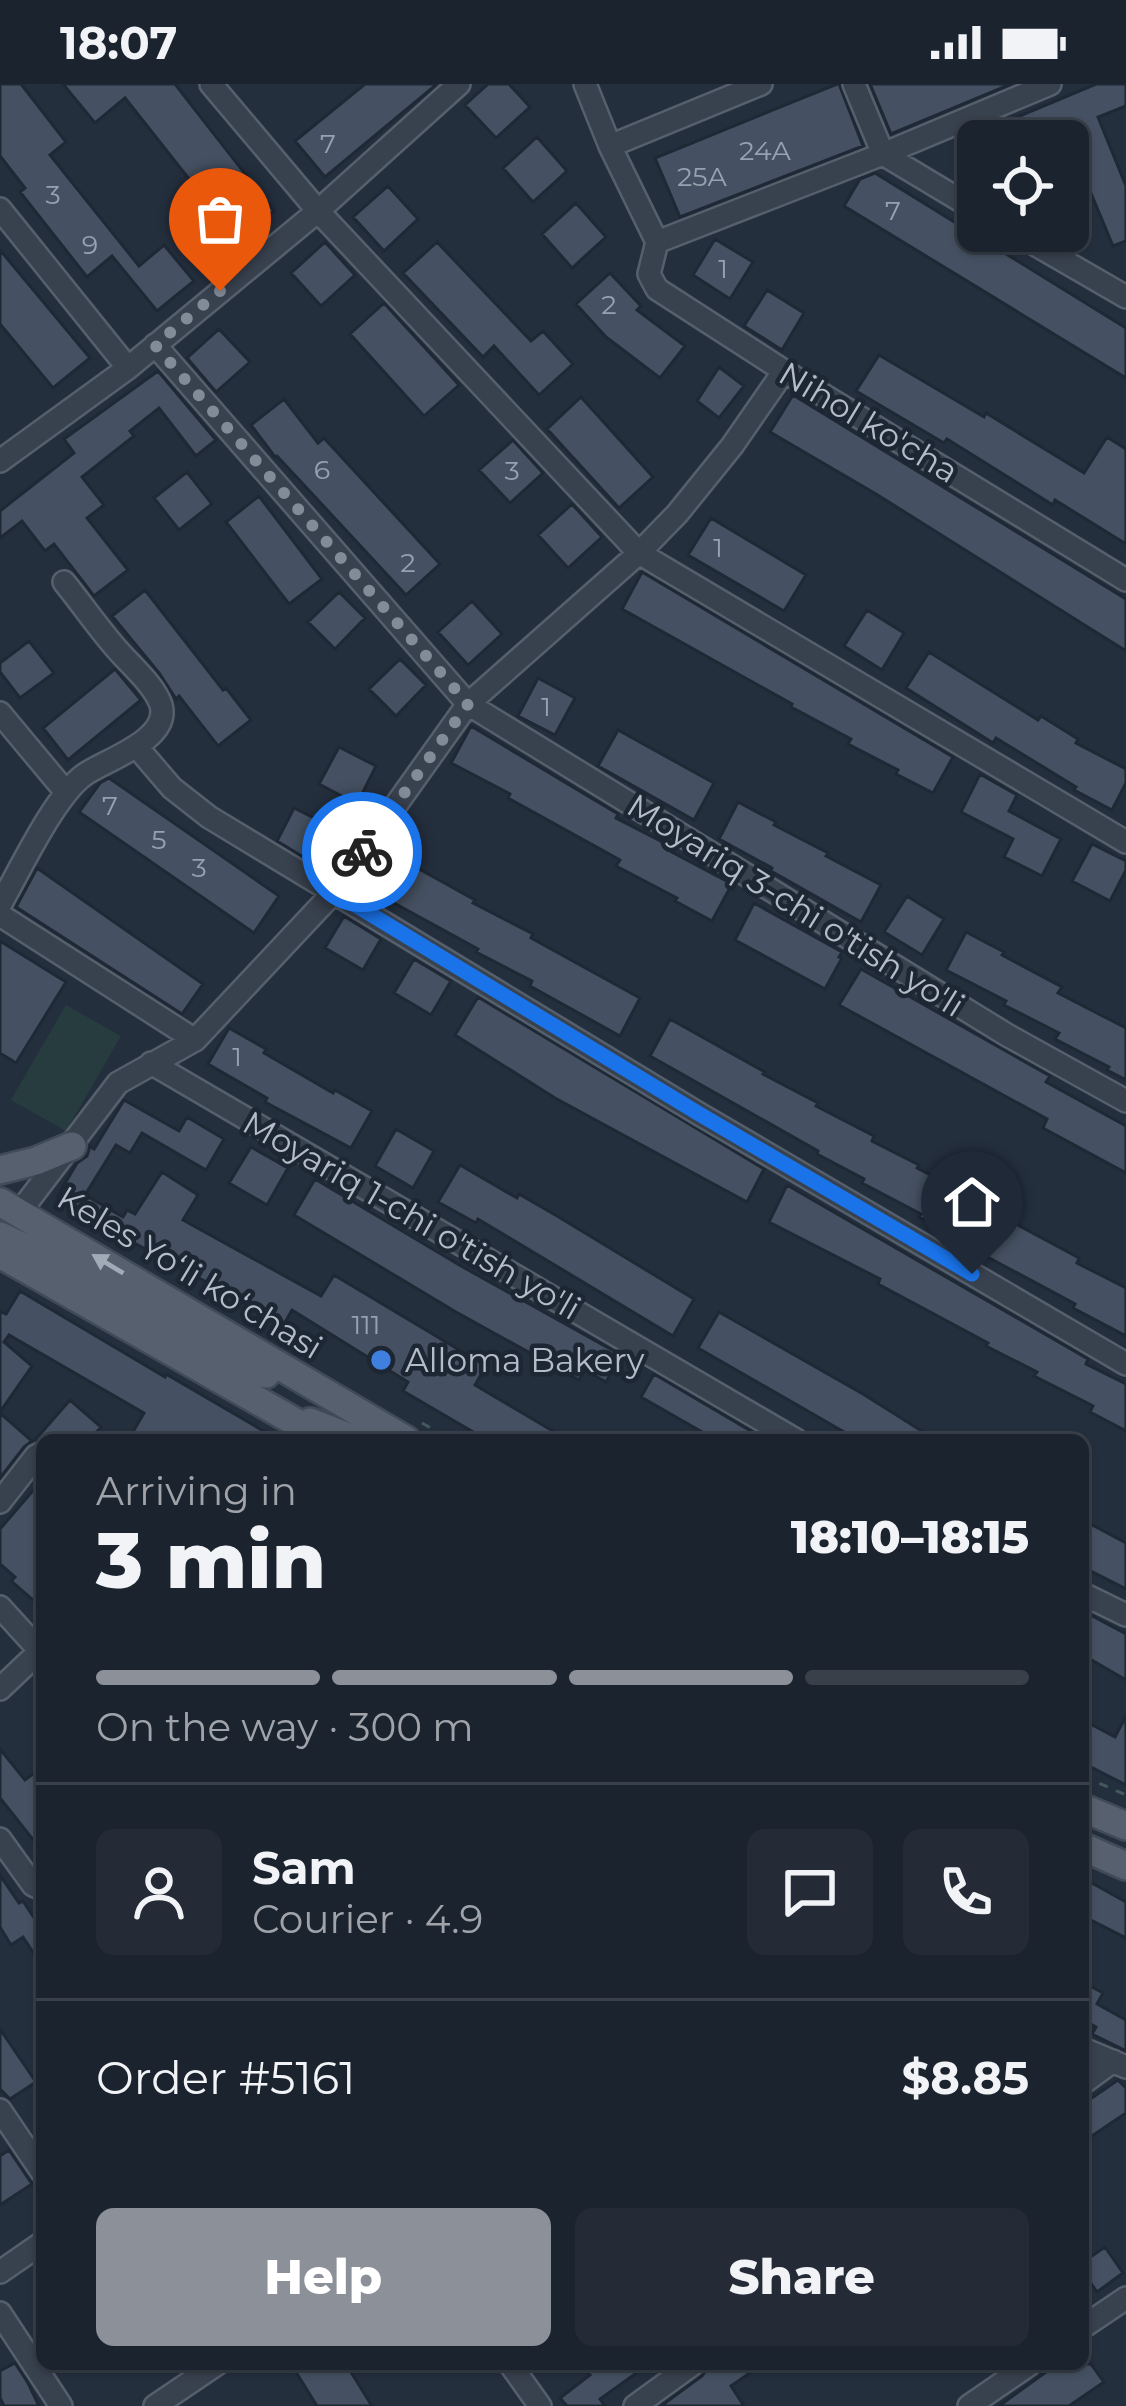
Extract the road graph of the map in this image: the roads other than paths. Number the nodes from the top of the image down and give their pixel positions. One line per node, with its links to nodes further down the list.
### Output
1 (211, 84): 11 (street)
2 (459, 84): 11 (street)
3 (585, 84): 7 (street)
4 (761, 84): 7 (street)
5 (854, 84): 8 (street)
6 (1050, 84): 8 (street)
7 (610, 146): 12 (street)
8 (884, 154): 9 (street); 12 (street)
9 (957, 199)
10 (0, 209): 17 (street)
11 (318, 211): 16 (street); 20 (street)
12 (657, 242): 18 (street, Nihol ko'cha)
13 (1057, 252): 14 (street)
14 (1116, 280): 15 (street)
15 (1126, 297)
16 (155, 345): 17 (street); 23 (street, Moyariq 3-chi o'tish yo'li)
17 (128, 368): 19 (street)
18 (784, 371): 20 (street); 21 (street, Nihol ko'cha)
19 (0, 461)
20 (639, 553): 23 (street); 27 (street)
21 (1126, 580)
22 (64, 581): 25 (street)
23 (468, 704): 28 (street); 33 (street, Moyariq 3-chi o'tish yo'li)
24 (0, 713): 26 (street)
25 (136, 746): 26 (street); 28 (street)
26 (65, 791): 29 (street)
27 (1126, 842)
28 (334, 892): 31 (street); 39 (street)
29 (0, 905)
30 (0, 915): 31 (street)
31 (195, 1040): 32 (street)
32 (151, 1063): 34 (street); 45 (street, Moyariq 1-chi o'tish yo'li)
33 (1126, 1101)
34 (72, 1146): 35 (main road); 36 (street)
35 (0, 1170)
36 (43, 1185): 37 (street); 38 (street)
37 (3, 1228): 38 (main road, Keles Yoʻli koʻchasi); 40 (main road); 41 (main road)
38 (70, 1242): 41 (main road, Keles Yoʻli koʻchasi, one-way to 38)
39 (1126, 1364)
40 (272, 1408): 42 (main road); 43 (main road)
41 (354, 1410): 44 (main road, Keles Yoʻli koʻchasi)
42 (317, 1434)
43 (340, 1434)
44 (396, 1434)
45 (786, 1434)
46 (36, 1456): 47 (street)
47 (0, 1502)
48 (1089, 1597): 50 (street)
49 (0, 1607): 51 (street)
50 (1126, 1615)
51 (36, 1648)
52 (36, 1656): 53 (street)
53 (0, 1689)
54 (1089, 1811): 55 (main road)
55 (1126, 1826)
56 (0, 1839): 59 (street)
57 (1089, 1850): 58 (main road)
58 (1126, 1866)
59 (36, 1884)
60 (1089, 2051): 61 (street)
61 (1120, 2064): 62 (street)
62 (1089, 2080)
63 (0, 2110): 64 (street)
64 (36, 2163)
65 (36, 2247): 66 (street)
66 (0, 2272)
67 (1126, 2298): 69 (street)
68 (0, 2313): 70 (street)
69 (1089, 2323)
70 (36, 2368)
71 (37, 2370): 76 (street)
72 (208, 2370): 77 (street)
73 (514, 2370): 78 (street)
74 (685, 2370): 79 (street)
75 (1021, 2370): 80 (street)
76 (61, 2406)
77 (155, 2406)
78 (540, 2406)
79 (635, 2406)
80 (968, 2406)

